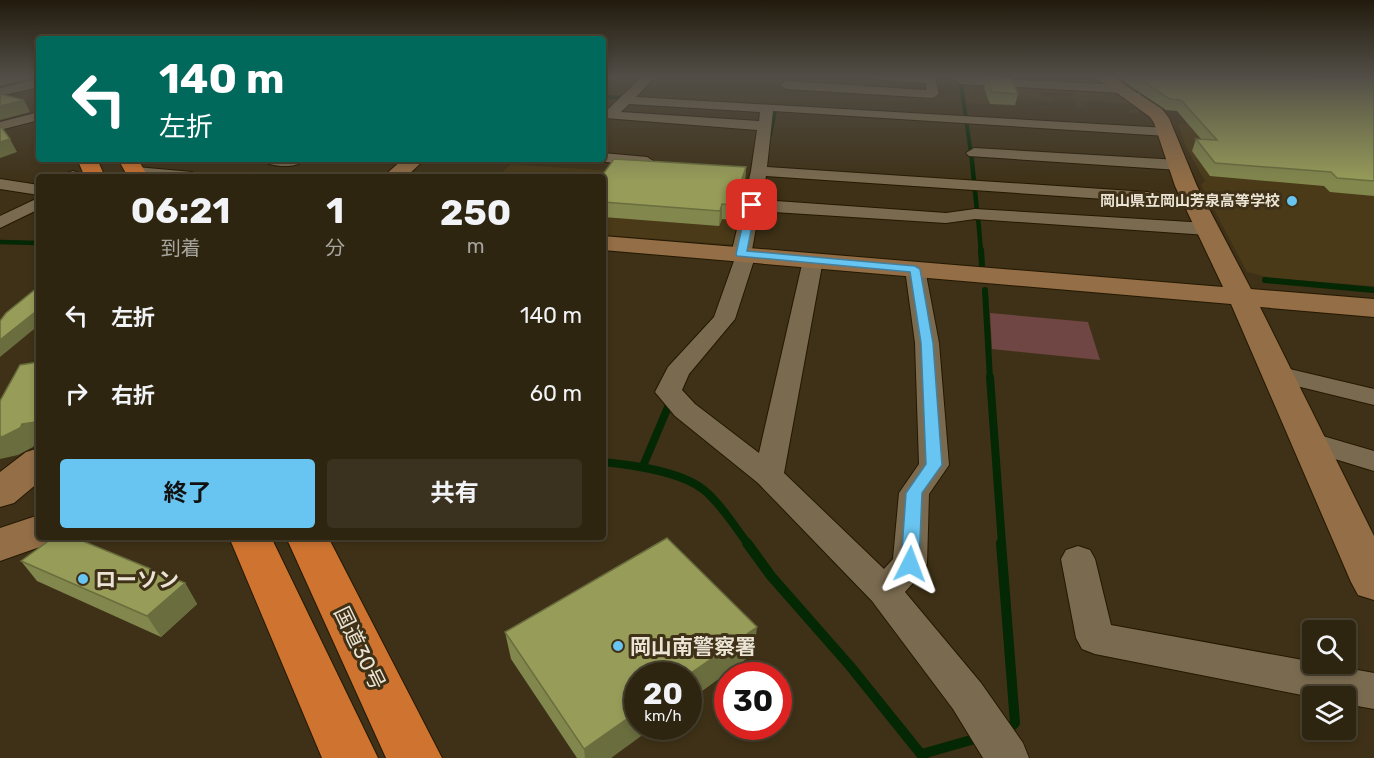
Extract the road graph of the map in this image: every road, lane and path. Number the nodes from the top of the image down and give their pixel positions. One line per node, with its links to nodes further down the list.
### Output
1 (693, 112): 5 (street)
2 (770, 112): 14 (street)
3 (885, 112): 9 (street)
4 (1156, 112): 9 (street)
5 (607, 115)
6 (36, 117): 7 (street)
7 (0, 126)
8 (974, 153): 9 (street)
9 (1175, 157): 14 (street); 25 (street)
10 (606, 158): 13 (street)
11 (115, 162): 15 (highway)
12 (411, 162): 17 (street)
13 (658, 163)
14 (764, 168): 23 (street)
15 (130, 171): 16 (street)
16 (161, 174)
17 (397, 174)
18 (3, 187): 19 (street)
19 (36, 195)
20 (36, 196): 22 (street)
21 (36, 197): 24 (street)
22 (0, 201)
23 (756, 205): 25 (street); 27 (street)
24 (0, 222)
25 (1207, 229): 30 (street)
26 (606, 243): 27 (street)
27 (743, 254): 28 (street); 37 (street)
28 (813, 260): 29 (street); 37 (street)
29 (915, 269): 30 (street); 45 (street)
30 (1242, 298): 31 (street); 32 (street)
31 (1374, 308)
32 (1277, 374): 33 (street); 34 (street)
33 (1374, 397)
34 (1309, 441): 35 (street); 44 (street)
35 (1374, 461)
36 (36, 463): 38 (street)
37 (769, 476): 45 (street)
38 (0, 493)
39 (36, 532): 42 (street)
40 (251, 540): 47 (highway)
41 (308, 540): 48 (highway, 国道30号)
42 (0, 545)
43 (1078, 559): 46 (street)
44 (1374, 582)
45 (884, 591): 49 (street)
46 (1374, 691)
47 (350, 758)
48 (414, 758)
49 (1008, 758)

